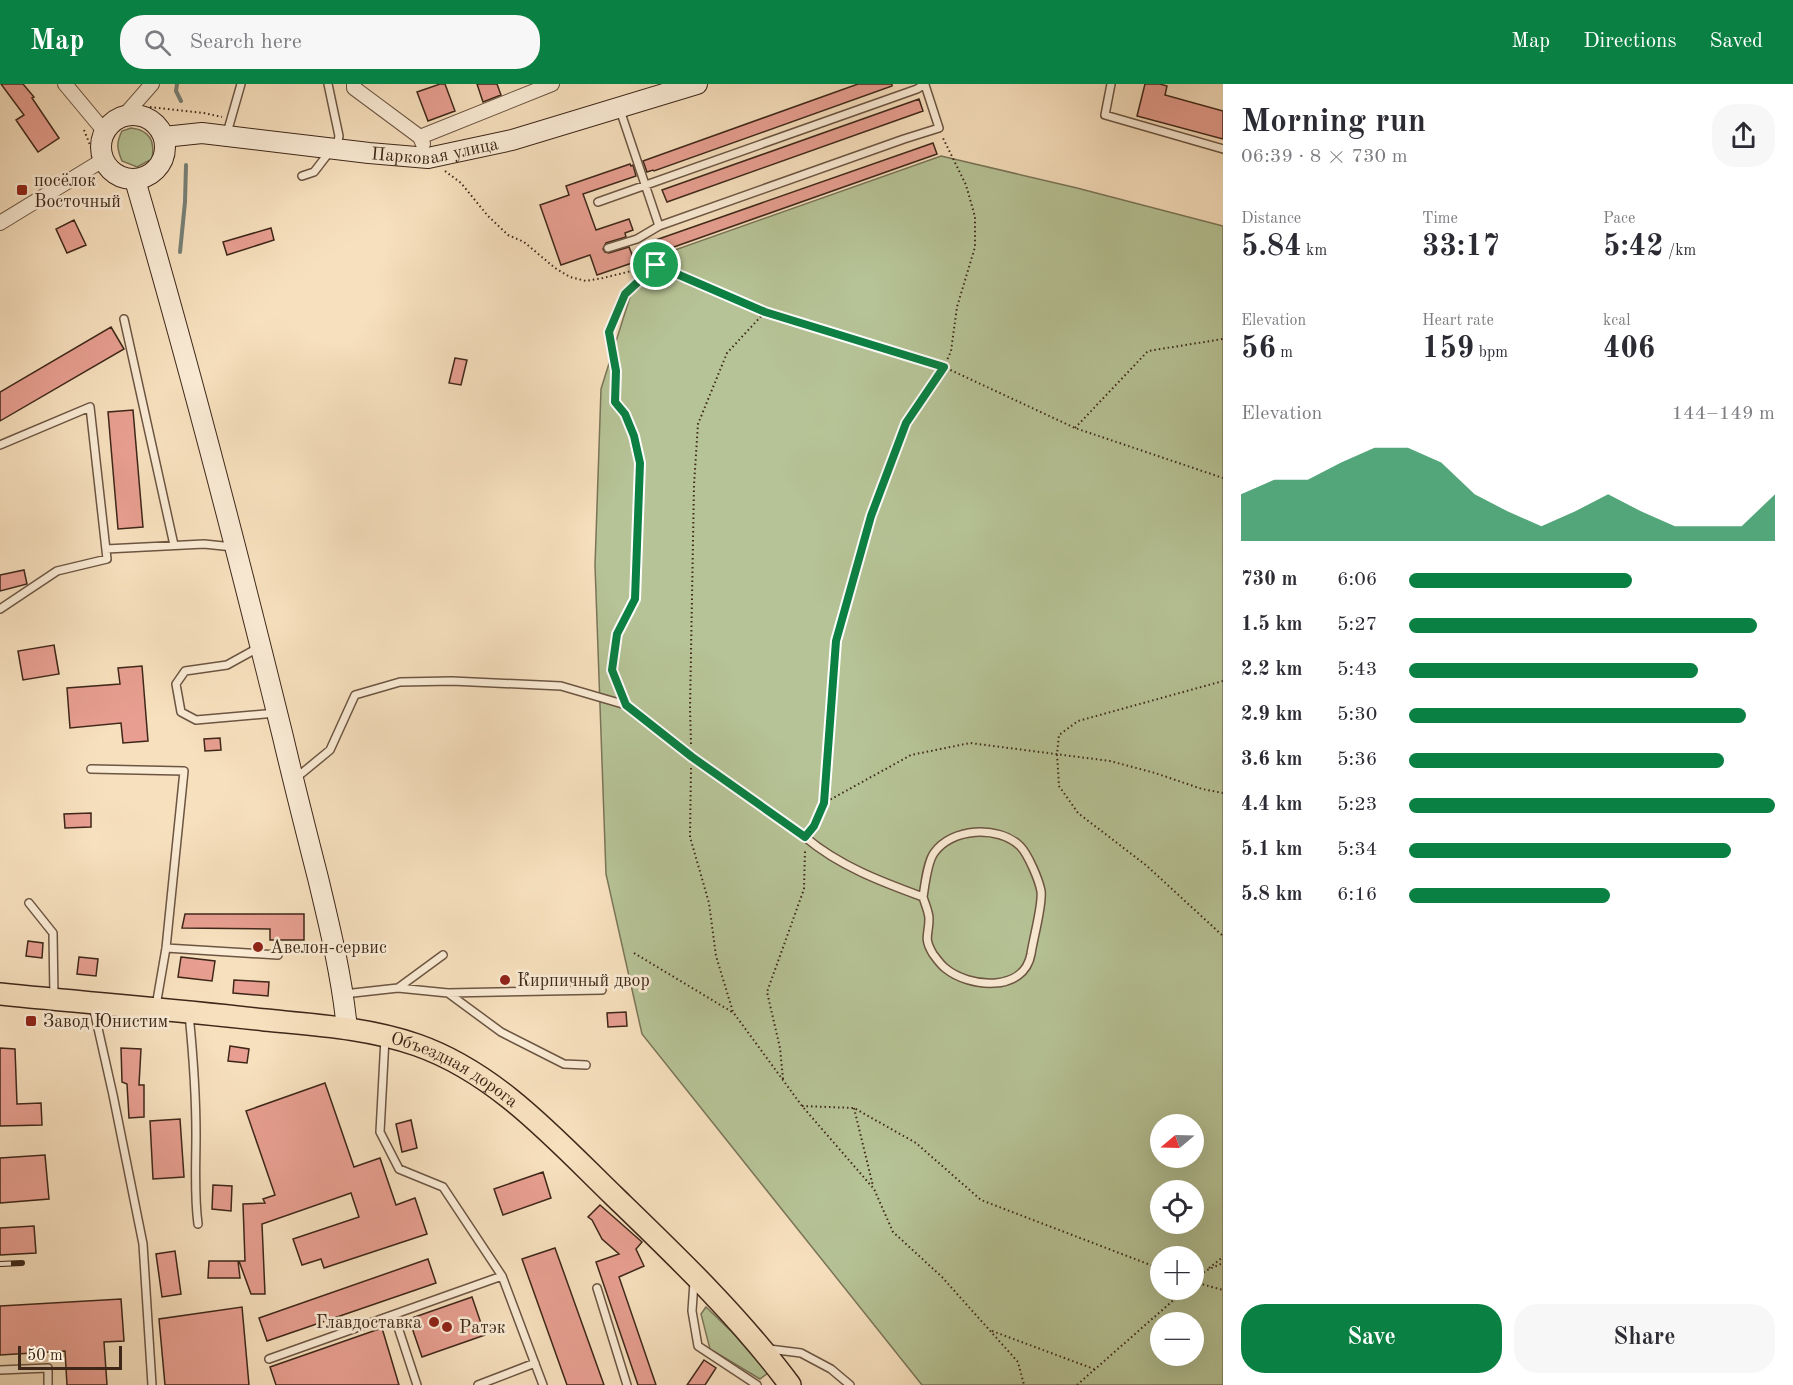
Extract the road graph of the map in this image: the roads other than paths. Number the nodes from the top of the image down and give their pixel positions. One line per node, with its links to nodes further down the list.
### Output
1 (65, 84): 12 (street)
2 (152, 84): 11 (street)
3 (242, 84): 13 (lane)
4 (328, 84): 16 (lane)
5 (354, 84): 15 (street)
6 (552, 84): 15 (street)
7 (697, 84): 10 (street, Парковая улица)
8 (925, 84): 21 (lane); 24 (lane)
9 (1112, 84): 17 (lane)
10 (619, 108): 15 (street, Парковая улица); 21 (lane)
11 (123, 117): 12 (street); 14 (street)
12 (105, 132): 18 (street)
13 (226, 136): 14 (street, Парковая улица); 16 (street, Парковая улица)
14 (164, 137): 20 (street)
15 (425, 148): 16 (street, Парковая улица)
16 (334, 149): 19 (lane)
17 (1223, 149)
18 (100, 162): 20 (street); 23 (street)
19 (302, 176)
20 (135, 180): 29 (street)
21 (645, 185): 22 (lane); 24 (lane)
22 (598, 202)
23 (0, 223)
24 (659, 226): 25 (lane)
25 (608, 248)
26 (124, 319): 28 (lane)
27 (0, 445): 30 (lane)
28 (174, 545): 29 (lane); 30 (lane)
29 (236, 548): 32 (street)
30 (106, 549): 31 (lane)
31 (0, 609)
32 (260, 647): 33 (street); 33 (lane)
33 (277, 713): 35 (street)
34 (91, 769): 38 (lane)
35 (294, 780): 36 (lane); 45 (street)
36 (923, 897): 36 (lane)
37 (29, 903): 46 (lane)
38 (166, 948): 39 (lane); 48 (lane)
39 (278, 955)
40 (443, 955): 41 (lane)
41 (398, 988): 43 (lane); 45 (lane)
42 (602, 990): 43 (lane)
43 (448, 993): 52 (lane)
44 (0, 994): 46 (main road, Объездная дорога)
45 (344, 994): 50 (street)
46 (55, 1000): 47 (main road, Объездная дорога)
47 (93, 1004): 48 (main road, Объездная дорога); 63 (lane)
48 (155, 1009): 49 (main road, Объездная дорога)
49 (188, 1011): 50 (main road, Объездная дорога); 53 (lane)
50 (347, 1029): 51 (main road, Объездная дорога)
51 (385, 1036): 54 (main road, Объездная дорога); 55 (lane)
52 (586, 1065)
53 (198, 1224)
54 (694, 1274): 58 (main road, Объездная дорога); 68 (lane)
55 (502, 1276): 57 (lane); 60 (lane)
56 (597, 1288): 67 (lane)
57 (394, 1315): 59 (lane); 64 (lane)
58 (763, 1349): 69 (main road, Объездная дорога); 70 (lane)
59 (269, 1359)
60 (535, 1363): 65 (lane); 66 (lane)
61 (0, 1370): 62 (lane)
62 (48, 1385)
63 (152, 1385)
64 (417, 1385)
65 (478, 1385)
66 (543, 1385)
67 (627, 1385)
68 (757, 1385)
69 (790, 1385)
70 (850, 1385)

